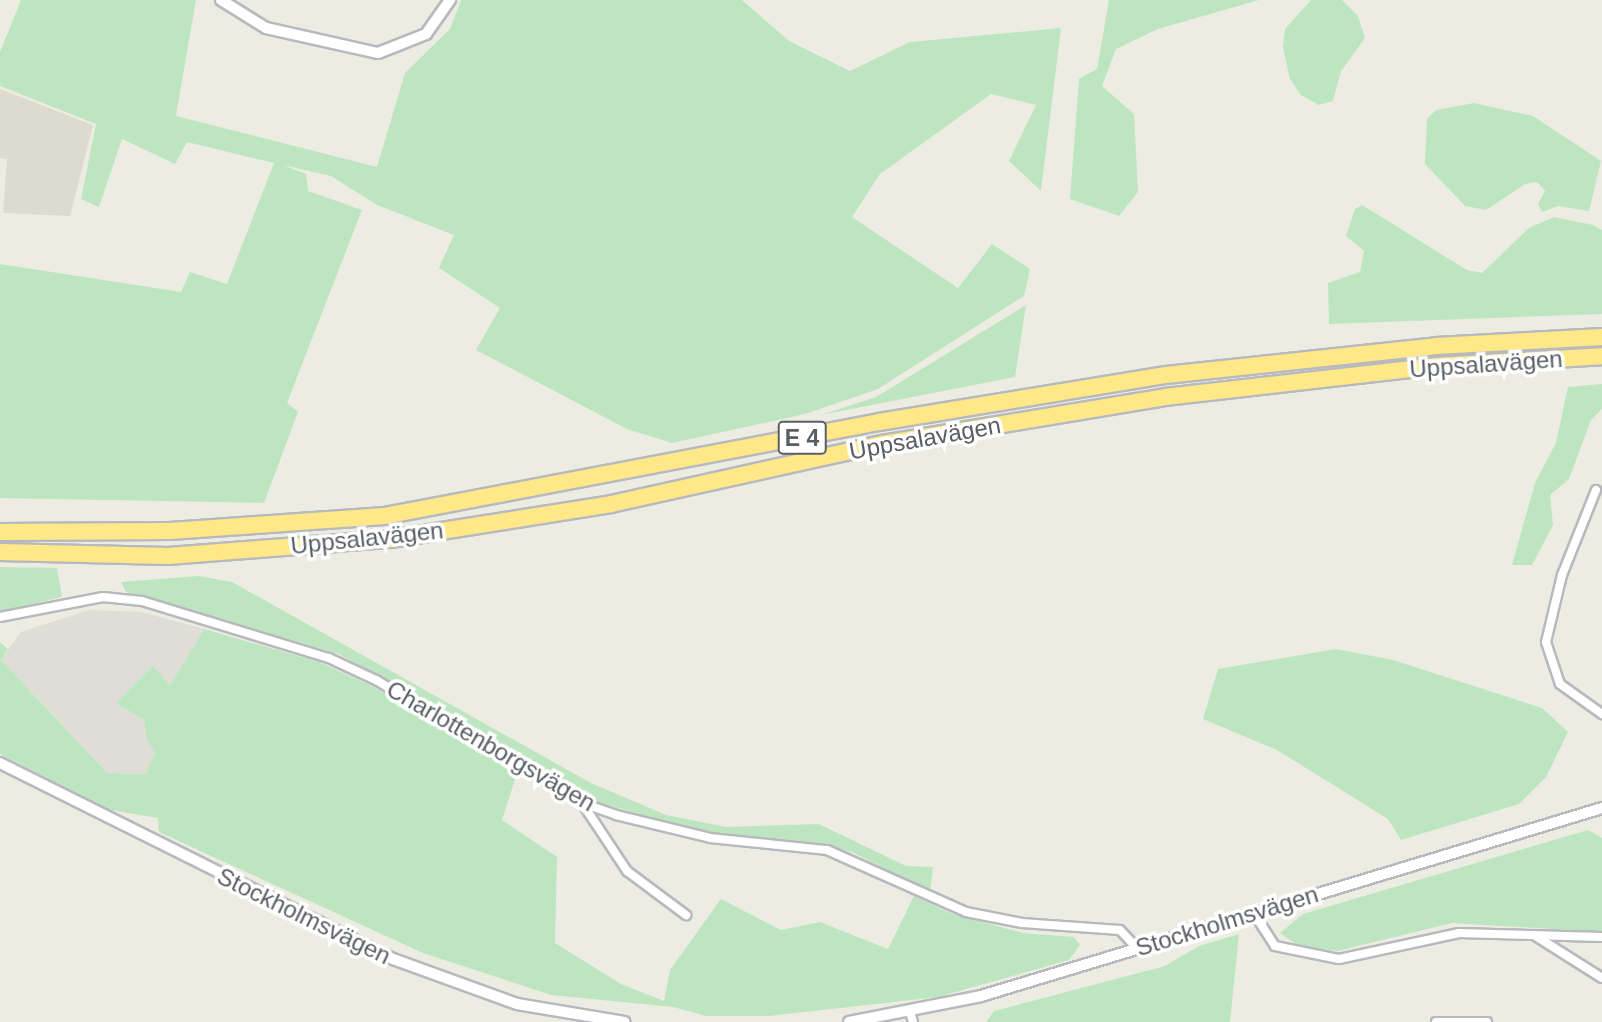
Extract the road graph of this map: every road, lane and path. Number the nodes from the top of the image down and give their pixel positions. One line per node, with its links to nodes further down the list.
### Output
1 (221, 0): 2 (street)
2 (450, 0)
3 (1602, 337): 6 (highway, Uppsalavägen / E 4)
4 (1602, 356): 7 (highway, Uppsalavägen / E 4)
5 (1596, 490): 9 (street)
6 (0, 532)
7 (0, 552)
8 (0, 617): 11 (street, Charlottenborgsvägen)
9 (1602, 714)
10 (0, 763): 20 (street, Stockholmsvägen)
11 (582, 803): 14 (street); 17 (street, Charlottenborgsvägen)
12 (1602, 808): 13 (street, Stockholmsvägen)
13 (1253, 912): 15 (street); 17 (street, Stockholmsvägen)
14 (686, 915)
15 (1531, 933): 16 (street); 18 (street)
16 (1602, 937)
17 (1137, 948): 19 (street, Stockholmsvägen)
18 (1602, 978)
19 (911, 1017): 21 (street, Stockholmsvägen)
20 (624, 1022)
21 (849, 1022)
22 (1436, 1022): 23 (street)
23 (1487, 1022)

